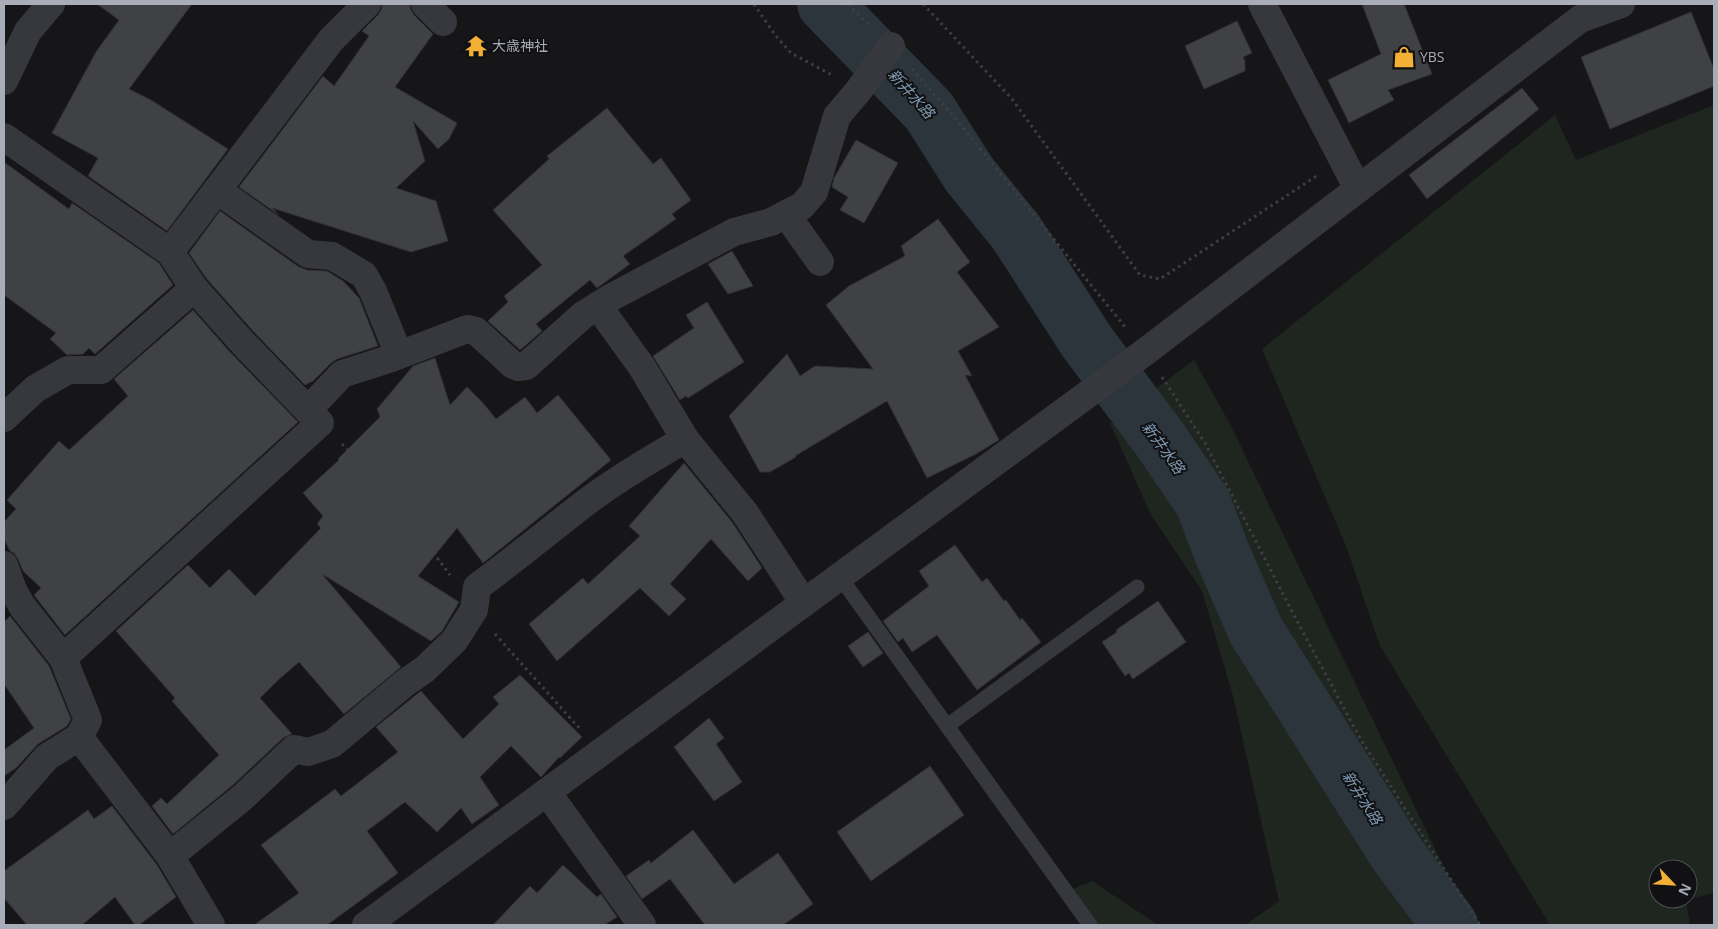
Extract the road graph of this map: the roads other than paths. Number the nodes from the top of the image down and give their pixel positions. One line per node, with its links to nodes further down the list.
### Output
1 (51, 4): 7 (street)
2 (367, 4): 10 (street)
3 (1262, 4): 9 (street)
4 (1621, 4): 5 (street)
5 (1577, 11): 9 (street)
6 (891, 46): 11 (street)
7 (4, 81)
8 (4, 137): 12 (street)
9 (1358, 189): 21 (street)
10 (217, 190): 12 (street); 16 (street)
11 (786, 214): 13 (street); 15 (street)
12 (170, 252): 14 (street)
13 (820, 262)
14 (194, 288): 17 (street); 18 (street)
15 (598, 306): 16 (street); 19 (street)
16 (399, 355): 17 (street)
17 (314, 417): 25 (street)
18 (4, 418)
19 (684, 439): 24 (street); 30 (street)
20 (4, 565): 23 (street)
21 (840, 577): 24 (street); 26 (lane)
22 (1137, 587): 26 (lane)
23 (8, 593): 25 (street)
24 (804, 603): 28 (street)
25 (63, 658): 27 (street)
26 (947, 726): 34 (lane)
27 (80, 737): 29 (street); 30 (street)
28 (547, 792): 32 (street); 33 (street)
29 (4, 806)
30 (170, 856): 31 (street)
31 (211, 925)
32 (366, 925)
33 (642, 925)
34 (1090, 925)

